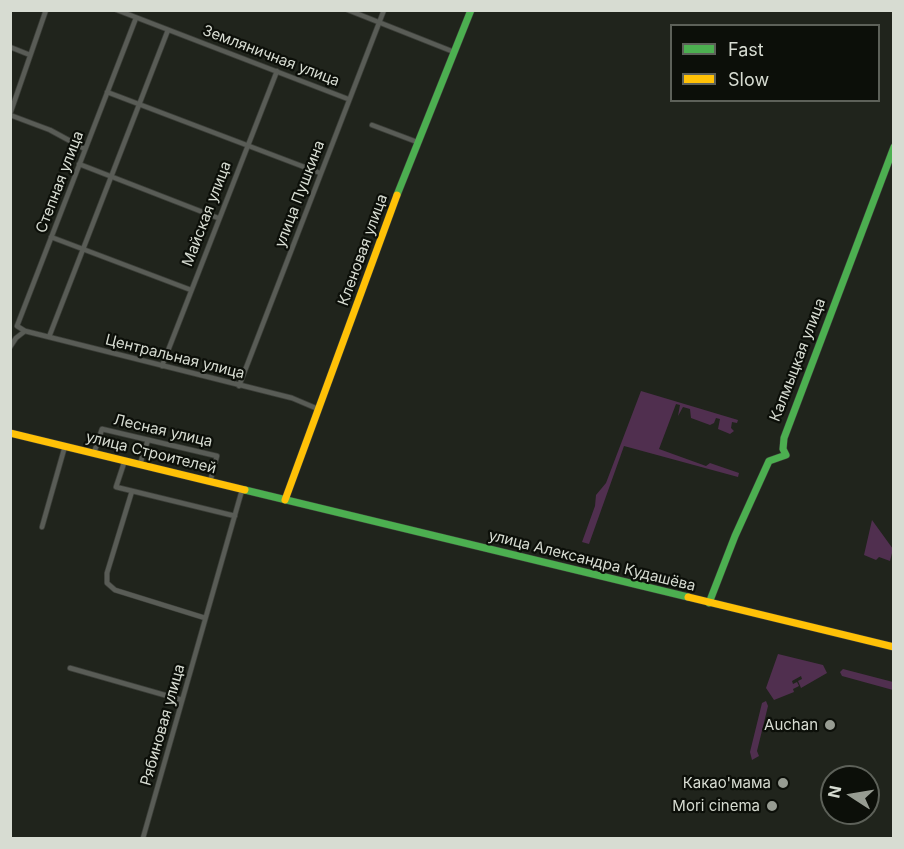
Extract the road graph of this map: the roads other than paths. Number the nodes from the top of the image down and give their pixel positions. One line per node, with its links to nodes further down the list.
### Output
1 (46, 10): 11 (street)
2 (117, 10): 6 (street, Земляничная улица)
3 (348, 10): 7 (street)
4 (384, 10): 7 (street, улица Пушкина)
5 (471, 10): 10 (street, Кленовая улица)
6 (136, 18): 8 (street, Земляничная улица); 13 (street, Степная улица)
7 (379, 22): 10 (street); 14 (street, улица Пушкина)
8 (168, 30): 12 (street, Земляничная улица); 15 (street)
9 (10, 47): 11 (street)
10 (454, 52): 18 (street, Кленовая улица)
11 (30, 55): 16 (street)
12 (277, 71): 14 (street, Земляничная улица); 19 (street, Майская улица)
13 (107, 92): 15 (street); 21 (street, Степная улица)
14 (348, 99): 23 (street, улица Пушкина)
15 (138, 105): 19 (street); 24 (street)
16 (10, 114): 21 (street)
17 (372, 125): 18 (street)
18 (417, 142): 36 (street, Кленовая улица)
19 (246, 144): 23 (street); 25 (street, Майская улица)
20 (894, 147): 49 (street, Калмыцкая улица)
21 (85, 149): 22 (street, Степная улица)
22 (79, 164): 24 (street); 26 (street, Степная улица)
23 (320, 173): 35 (street, улица Пушкина)
24 (112, 178): 25 (street); 27 (street)
25 (218, 218): 28 (street, Майская улица)
26 (51, 237): 27 (street); 30 (street, Степная улица)
27 (84, 249): 28 (street); 32 (street)
28 (191, 290): 34 (street, Майская улица)
29 (10, 326): 30 (street)
30 (17, 326): 31 (street)
31 (25, 331): 32 (street, Центральная улица); 33 (street)
32 (50, 337): 34 (street, Центральная улица)
33 (10, 346)
34 (162, 366): 35 (street, Центральная улица)
35 (239, 386): 36 (street, Центральная улица)
36 (318, 409): 46 (street, Кленовая улица)
37 (10, 433): 39 (street, улица Строителей)
38 (148, 440): 40 (street, Лесная улица); 42 (street); 43 (street, Лесная улица)
39 (65, 446): 40 (street, улица Строителей); 48 (street)
40 (94, 453): 41 (street, улица Строителей)
41 (125, 460): 42 (street, улица Строителей); 45 (street)
42 (140, 464): 43 (street, улица Строителей)
43 (210, 482): 44 (street, улица Строителей)
44 (242, 490): 46 (street, улица Строителей); 47 (street, Рябиновая улица)
45 (132, 491): 47 (street); 50 (street)
46 (285, 500): 49 (street, улица Александра Кудашёва)
47 (235, 516): 50 (street, Рябиновая улица)
48 (42, 527)
49 (710, 603): 51 (street, улица Александра Кудашёва)
50 (205, 618): 53 (street, Рябиновая улица)
51 (894, 647)
52 (70, 668): 53 (street)
53 (182, 700): 54 (street, Рябиновая улица)
54 (143, 838)

